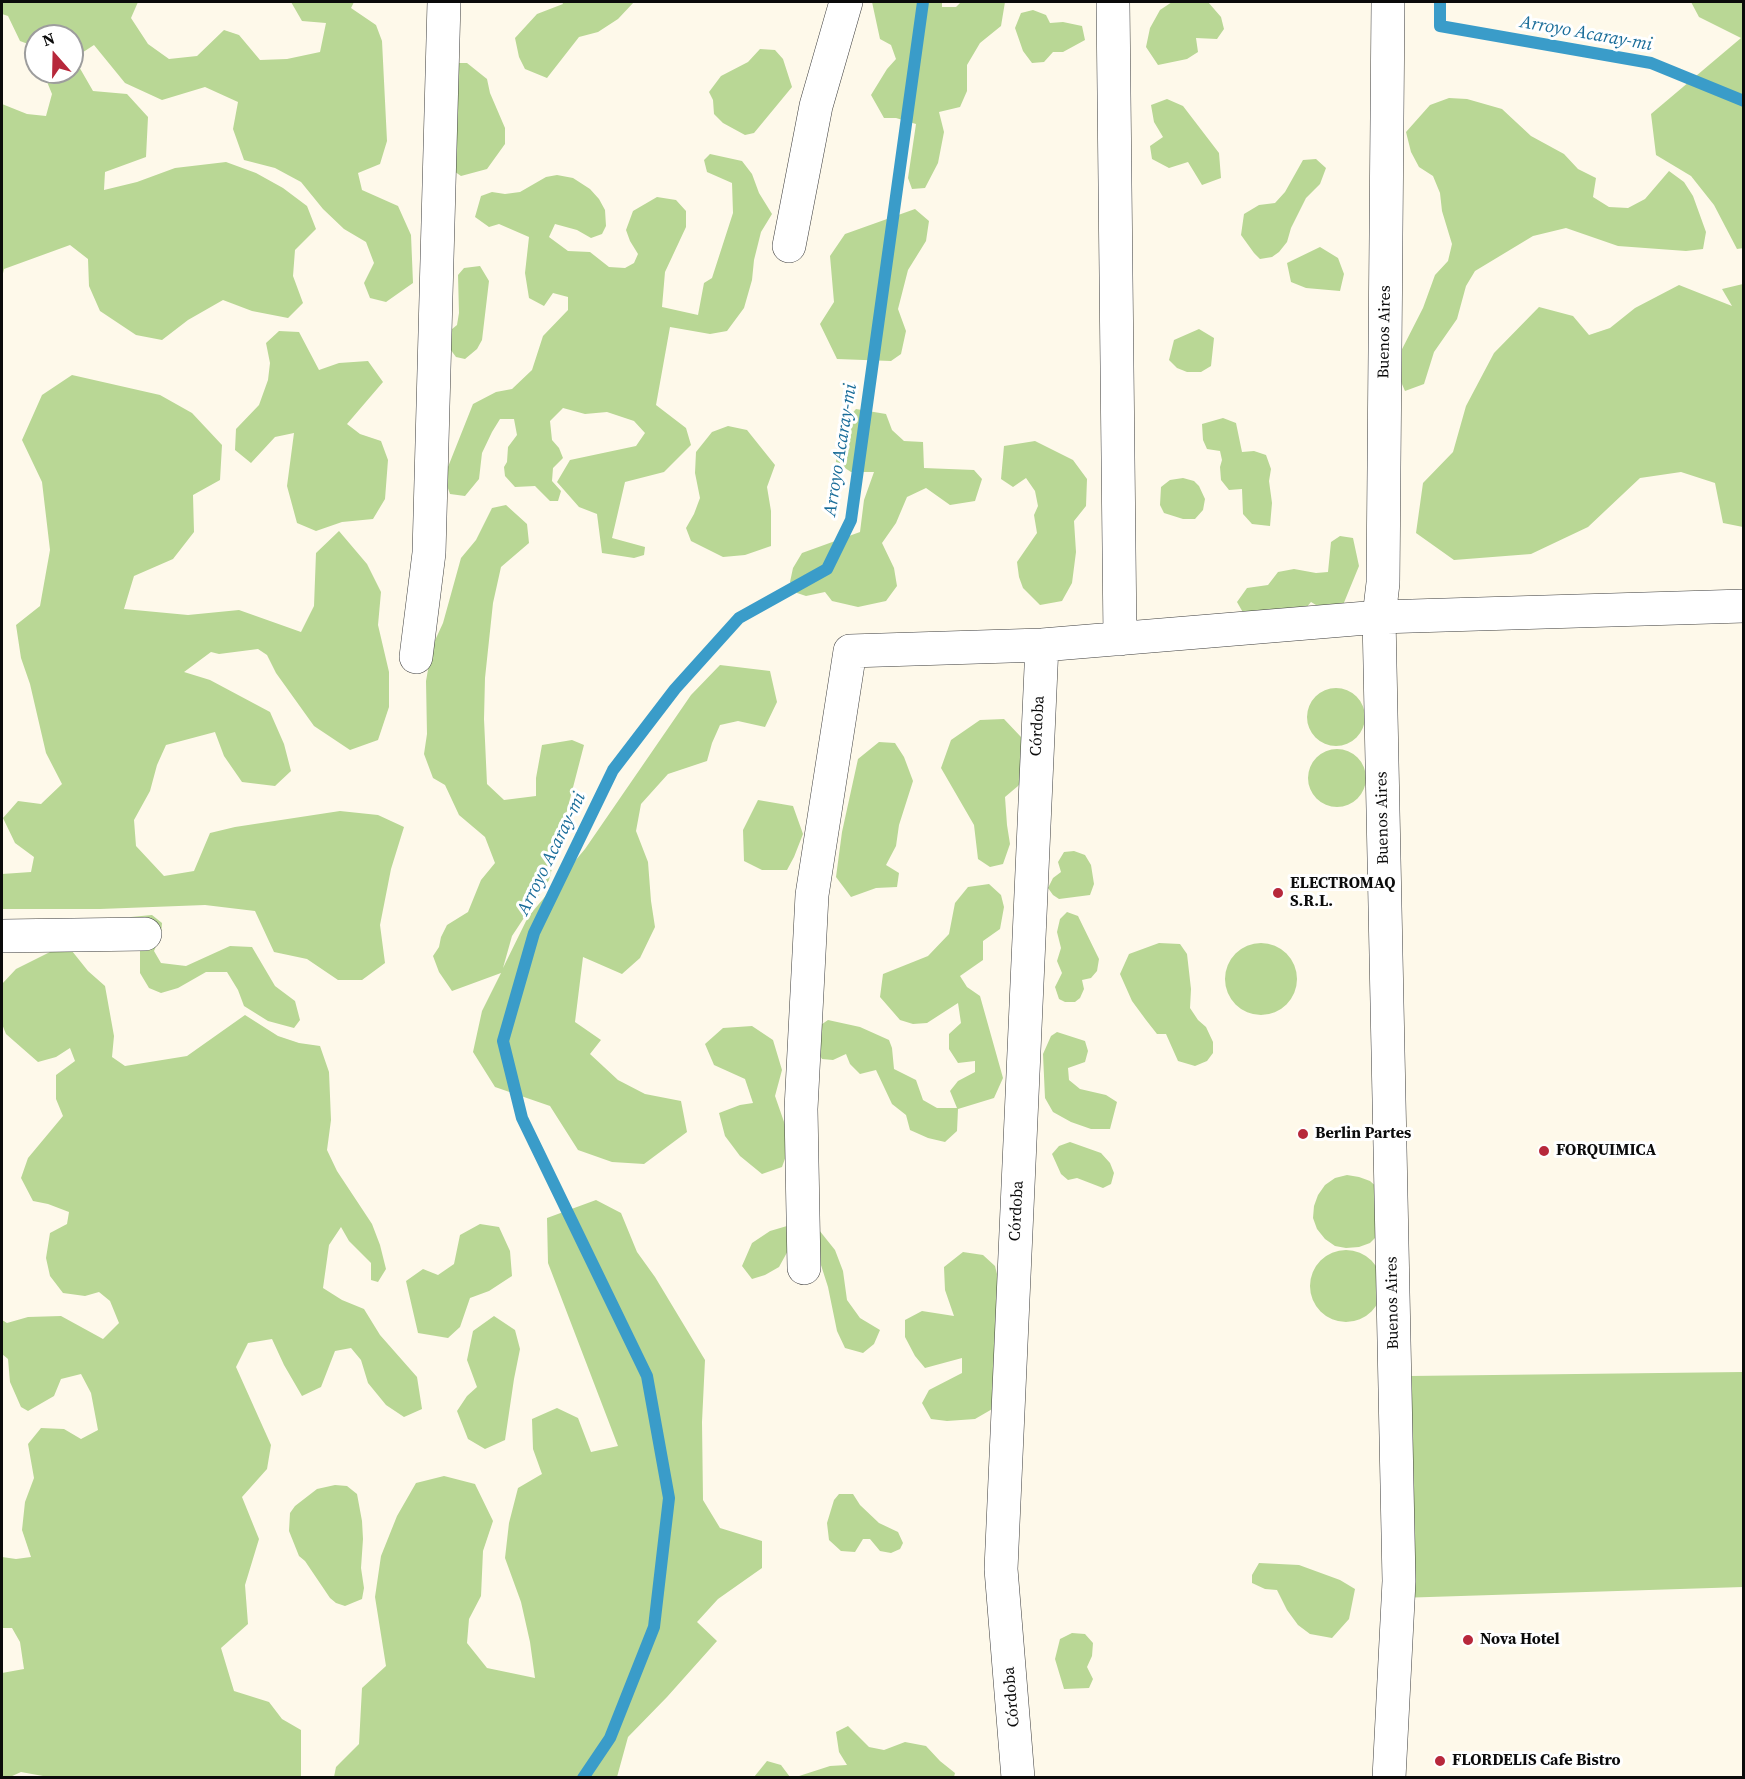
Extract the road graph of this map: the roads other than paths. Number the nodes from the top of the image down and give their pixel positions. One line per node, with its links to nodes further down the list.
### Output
1 (444, 2): 10 (street)
2 (846, 2): 5 (street)
3 (1113, 2): 8 (street)
4 (1388, 2): 7 (street, Buenos Aires)
5 (789, 246)
6 (1743, 606): 7 (street)
7 (1379, 617): 8 (street); 15 (street, Buenos Aires)
8 (1120, 639): 9 (street)
9 (1042, 645): 13 (street); 14 (street, Córdoba)
10 (416, 657)
11 (145, 934): 12 (street)
12 (2, 936)
13 (804, 1268)
14 (1018, 1778)
15 (1389, 1778)

